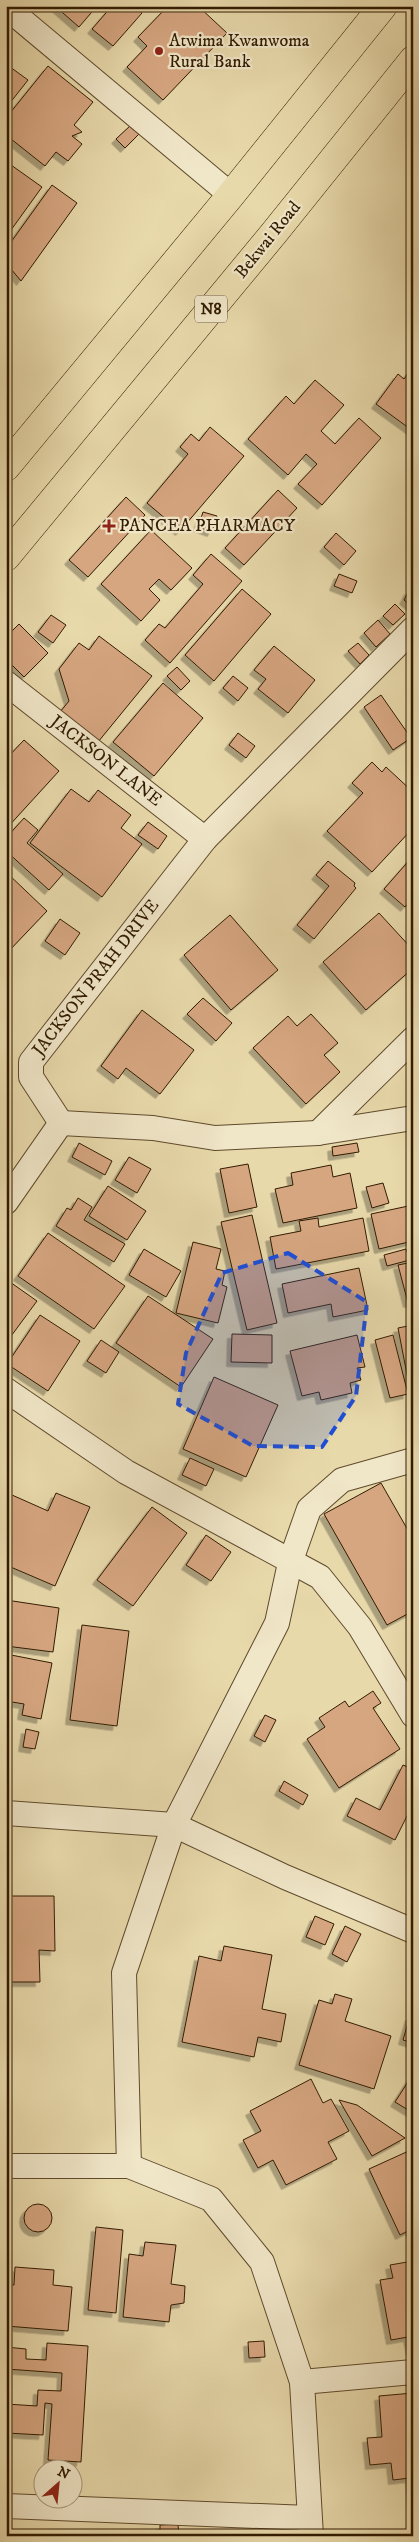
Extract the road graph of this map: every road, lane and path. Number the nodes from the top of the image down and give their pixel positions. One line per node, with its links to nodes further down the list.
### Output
1 (383, 6): 4 (highway)
2 (6, 7): 4 (street)
3 (413, 60): 6 (highway, Bekwai Road / N8)
4 (232, 195): 5 (highway)
5 (6, 467)
6 (6, 557)
7 (413, 629): 9 (street, JACKSON PRAH DRIVE)
8 (6, 683): 9 (street, JACKSON LANE)
9 (205, 839): 12 (street, JACKSON PRAH DRIVE)
10 (413, 1039): 13 (street)
11 (413, 1118): 13 (street)
12 (61, 1123): 13 (street); 14 (street)
13 (318, 1133)
14 (6, 1202)
15 (6, 1390): 17 (street)
16 (413, 1460): 17 (street)
17 (290, 1563): 18 (street); 20 (street)
18 (413, 1716)
19 (6, 1814): 20 (street)
20 (174, 1825): 21 (street); 23 (street)
21 (413, 1931)
22 (6, 2166): 23 (street)
23 (129, 2166): 25 (street)
24 (413, 2372): 25 (street)
25 (302, 2382): 27 (street)
26 (6, 2506): 27 (street)
27 (310, 2527)

